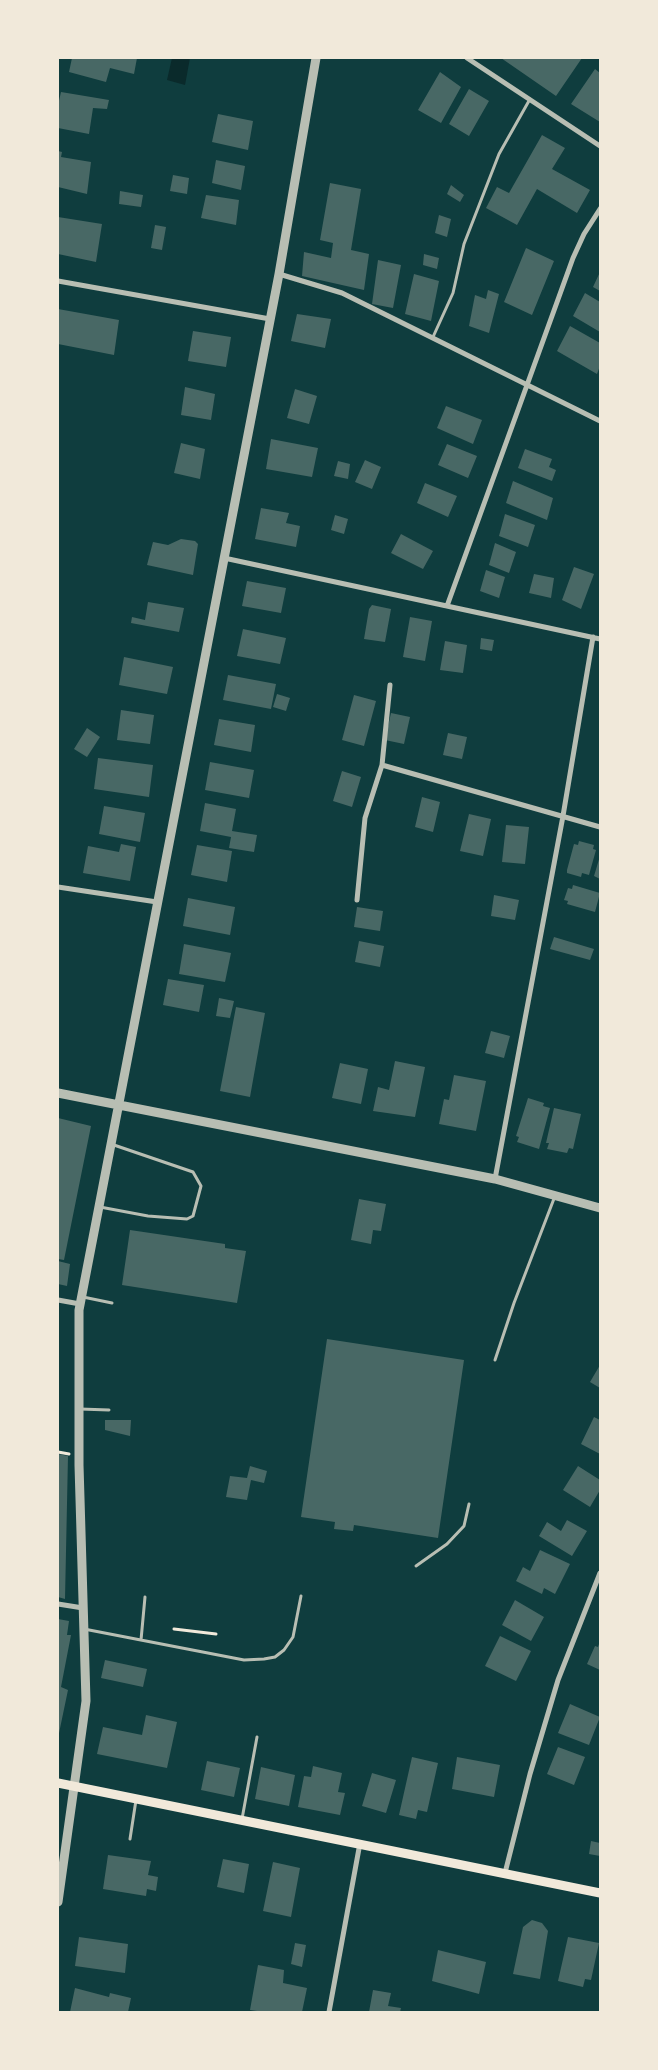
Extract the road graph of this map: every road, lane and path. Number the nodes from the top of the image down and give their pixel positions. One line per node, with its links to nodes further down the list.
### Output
1 (316, 58): 6 (street)
2 (467, 58): 3 (street)
3 (530, 99): 4 (street); 9 (lane)
4 (600, 146)
5 (600, 209): 10 (street)
6 (279, 274): 8 (street); 9 (street)
7 (58, 281): 8 (street)
8 (270, 319): 12 (street)
9 (433, 337): 10 (street)
10 (528, 384): 11 (street); 13 (street)
11 (600, 421)
12 (224, 558): 13 (street); 22 (street)
13 (447, 606): 14 (street)
14 (593, 637): 15 (street); 18 (street)
15 (600, 639)
16 (390, 685): 17 (street)
17 (382, 765): 18 (street); 21 (street)
18 (563, 816): 19 (street); 26 (street)
19 (600, 827)
20 (58, 887): 22 (street)
21 (357, 900)
22 (157, 902): 24 (street)
23 (58, 1093): 24 (street)
24 (118, 1105): 25 (street); 26 (street)
25 (111, 1144): 28 (street); 28 (lane)
26 (495, 1179): 27 (street)
27 (555, 1195): 29 (street); 33 (lane)
28 (99, 1206): 31 (street)
29 (600, 1208)
30 (58, 1300): 31 (street)
31 (81, 1301): 32 (lane); 34 (street)
32 (112, 1303)
33 (495, 1360)
34 (79, 1409): 35 (lane); 44 (street)
35 (110, 1410)
36 (58, 1452): 37 (path)
37 (70, 1454)
38 (469, 1504): 39 (lane)
39 (416, 1566)
40 (600, 1574): 56 (street)
41 (301, 1596): 48 (lane)
42 (145, 1597): 48 (lane)
43 (58, 1604): 44 (street)
44 (83, 1608): 45 (street)
45 (84, 1629): 48 (lane); 51 (street)
46 (174, 1629): 47 (path)
47 (216, 1634)
48 (141, 1640)
49 (257, 1737): 53 (lane)
50 (58, 1783): 51 (main road)
51 (74, 1786): 52 (main road); 58 (street)
52 (136, 1799): 53 (main road); 54 (lane)
53 (242, 1820): 55 (main road)
54 (130, 1839)
55 (360, 1843): 56 (main road); 59 (street)
56 (505, 1873): 57 (main road)
57 (600, 1893)
58 (58, 1902)
59 (329, 2012)

